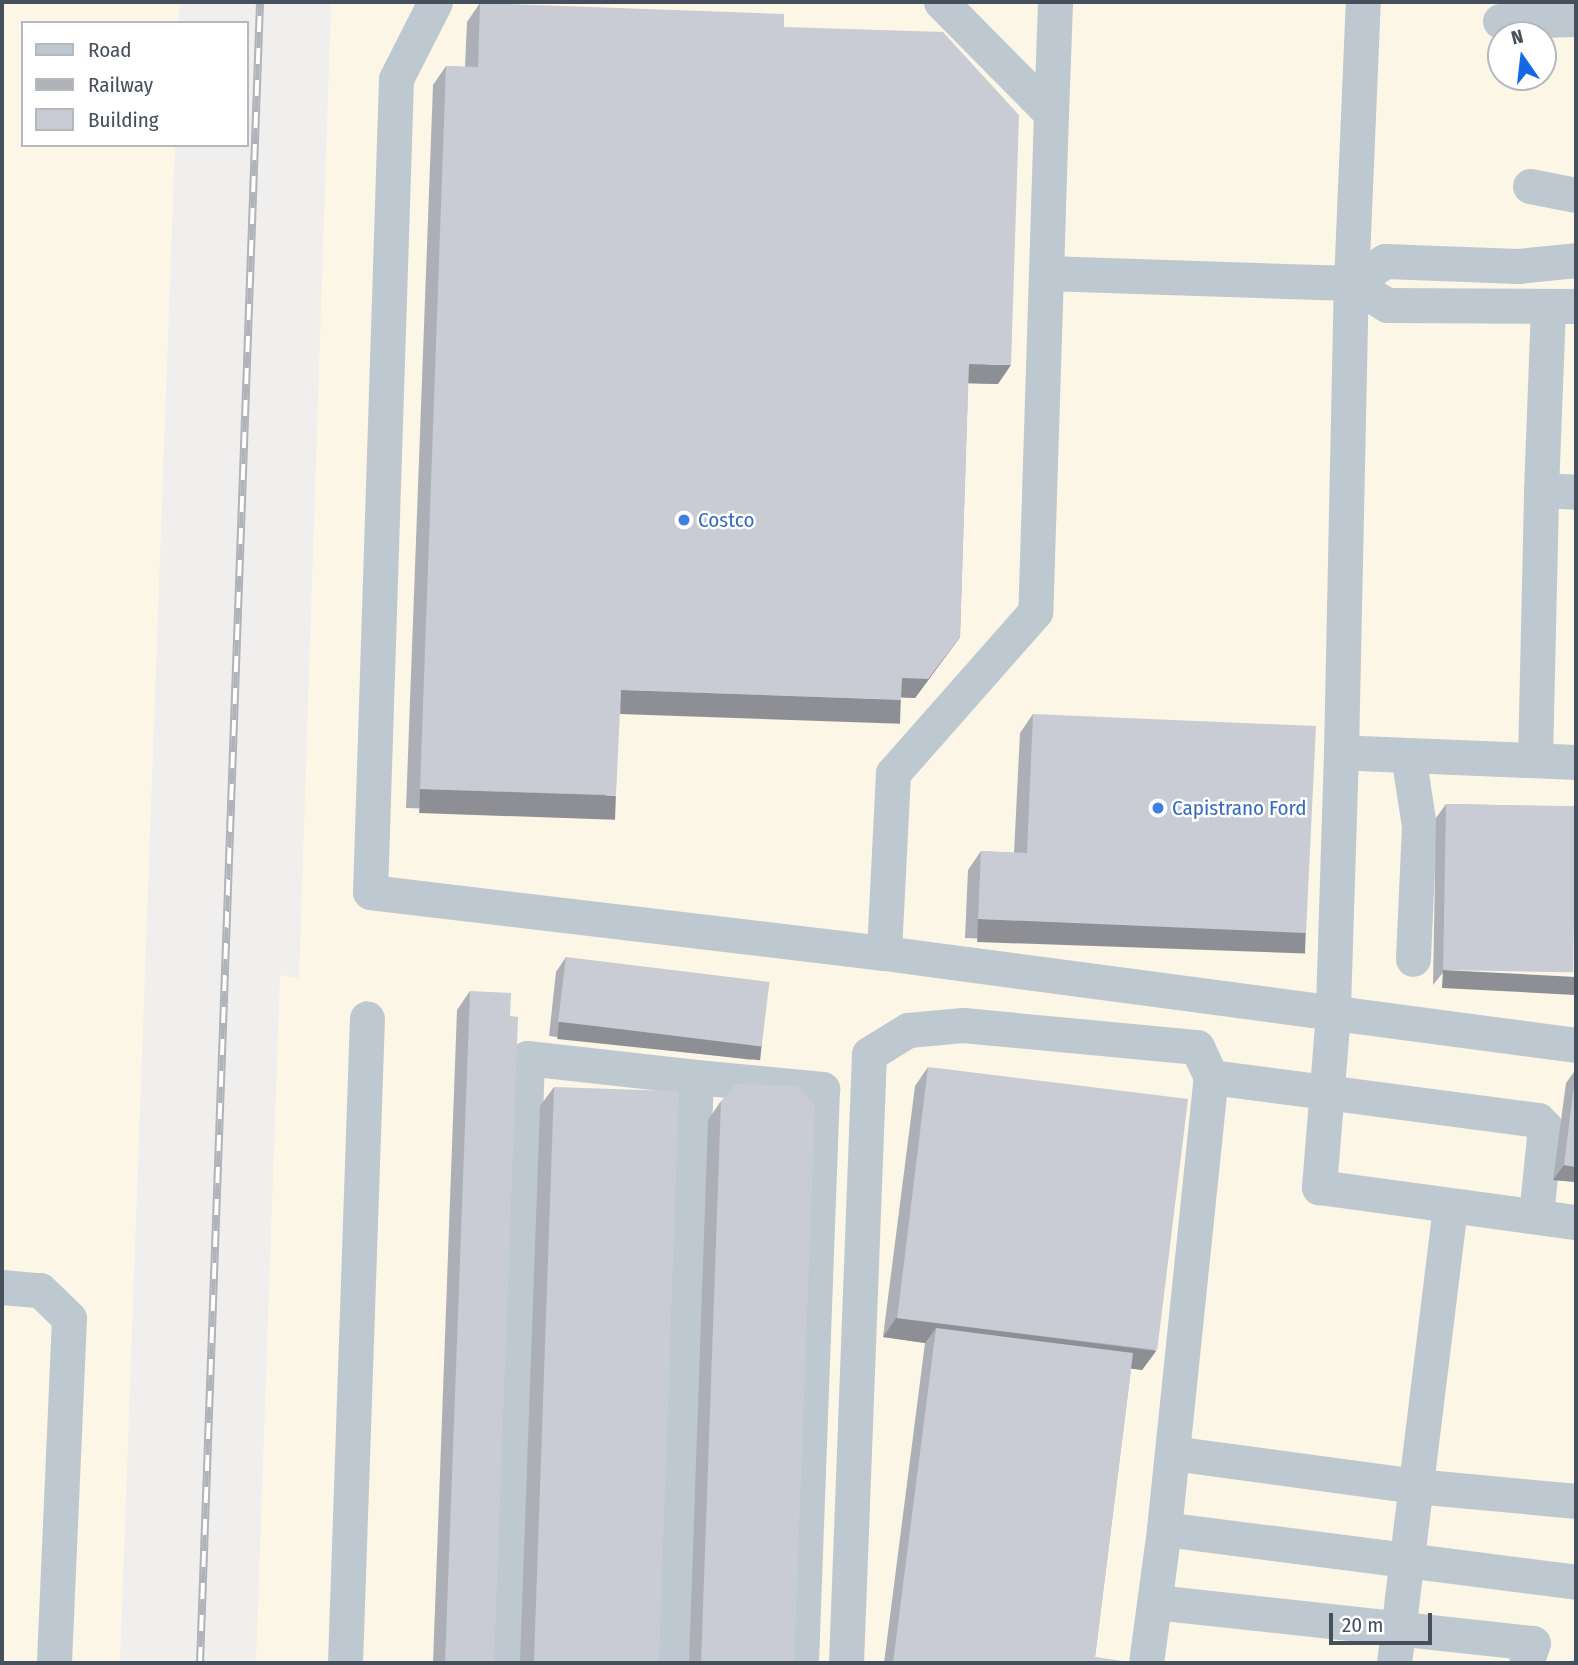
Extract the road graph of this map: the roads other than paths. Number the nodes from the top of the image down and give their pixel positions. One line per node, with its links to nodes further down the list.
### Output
1 (435, 2): 20 (lane)
2 (941, 2): 7 (lane)
3 (1055, 2): 7 (lane)
4 (1363, 2): 12 (lane)
5 (1576, 19): 6 (lane)
6 (1500, 21)
7 (1051, 113): 11 (lane)
8 (1530, 187): 9 (lane)
9 (1576, 195)
10 (1576, 260): 12 (lane)
11 (1046, 273): 12 (lane); 20 (lane)
12 (1351, 283): 13 (lane); 16 (lane)
13 (1562, 307): 14 (lane)
14 (1541, 491): 15 (lane); 18 (lane)
15 (1576, 492)
16 (1341, 752): 17 (lane); 22 (lane)
17 (1408, 755): 18 (lane); 21 (lane)
18 (1535, 760): 19 (lane)
19 (1576, 762)
20 (884, 953): 22 (lane)
21 (1413, 960)
22 (1333, 1013): 24 (lane); 27 (lane)
23 (367, 1018): 41 (lane)
24 (1576, 1045)
25 (696, 1077): 42 (lane); 43 (lane); 44 (lane)
26 (1211, 1077): 27 (lane); 32 (lane); 45 (lane)
27 (1325, 1093): 28 (lane); 29 (lane)
28 (1450, 1205): 29 (lane); 33 (lane)
29 (1536, 1216): 30 (lane)
30 (1576, 1222)
31 (2, 1287): 40 (lane)
32 (1172, 1453): 33 (lane); 35 (lane)
33 (1415, 1486): 34 (lane); 36 (lane)
34 (1576, 1501)
35 (1164, 1529): 36 (lane); 38 (lane)
36 (1406, 1558): 37 (lane); 39 (lane)
37 (1576, 1582)
38 (1155, 1602): 39 (lane); 46 (lane)
39 (1398, 1628): 47 (lane); 48 (lane)
40 (54, 1663)
41 (345, 1663)
42 (506, 1663)
43 (674, 1663)
44 (801, 1663)
45 (846, 1663)
46 (1146, 1663)
47 (1394, 1663)
48 (1526, 1663)

